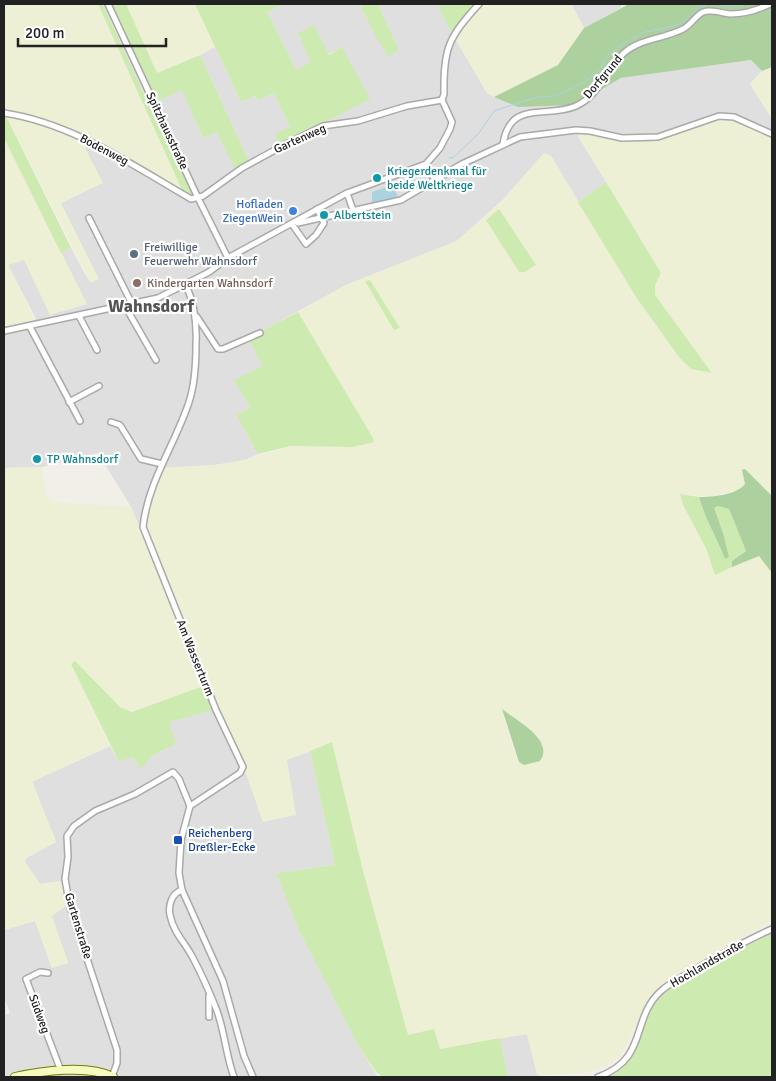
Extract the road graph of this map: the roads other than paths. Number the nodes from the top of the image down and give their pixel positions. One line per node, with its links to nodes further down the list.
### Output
1 (108, 4): 11 (street, Spitzhausstraße)
2 (479, 4): 4 (street)
3 (770, 4): 7 (street, Dorfgrund)
4 (442, 100): 8 (street); 11 (street, Gartenweg)
5 (4, 113): 11 (street, Bodenweg)
6 (772, 134): 7 (street)
7 (503, 144): 9 (street)
8 (426, 164): 9 (street); 10 (street)
9 (435, 180): 13 (street)
10 (347, 193): 12 (street); 13 (street)
11 (198, 198): 17 (street, Spitzhausstraße)
12 (317, 209): 15 (street); 16 (street)
13 (353, 210): 15 (street)
14 (89, 218): 19 (street)
15 (320, 218): 16 (street); 16 (street)
16 (292, 224): 17 (street)
17 (228, 258): 18 (street)
18 (186, 285): 19 (street); 22 (street)
19 (132, 304): 20 (street)
20 (125, 306): 21 (street); 27 (street)
21 (79, 316): 23 (street); 26 (street)
22 (196, 316): 25 (street); 32 (street)
23 (30, 327): 24 (street); 29 (street)
24 (4, 332)
25 (260, 333)
26 (97, 350)
27 (156, 360)
28 (99, 386): 29 (street)
29 (69, 402): 30 (street)
30 (80, 422)
31 (111, 422): 32 (street)
32 (162, 464): 33 (street, Am Wasserturm)
33 (190, 806): 34 (street); 41 (street, Gartenstraße)
34 (182, 890): 37 (street); 43 (street)
35 (772, 929): 44 (street, Hochlandstraße)
36 (48, 973): 39 (street, Südweg)
37 (209, 995): 38 (street); 42 (street)
38 (209, 1017)
39 (61, 1071): 40 (street); 41 (street)
40 (15, 1077)
41 (112, 1077)
42 (234, 1077)
43 (253, 1077)
44 (598, 1077)

